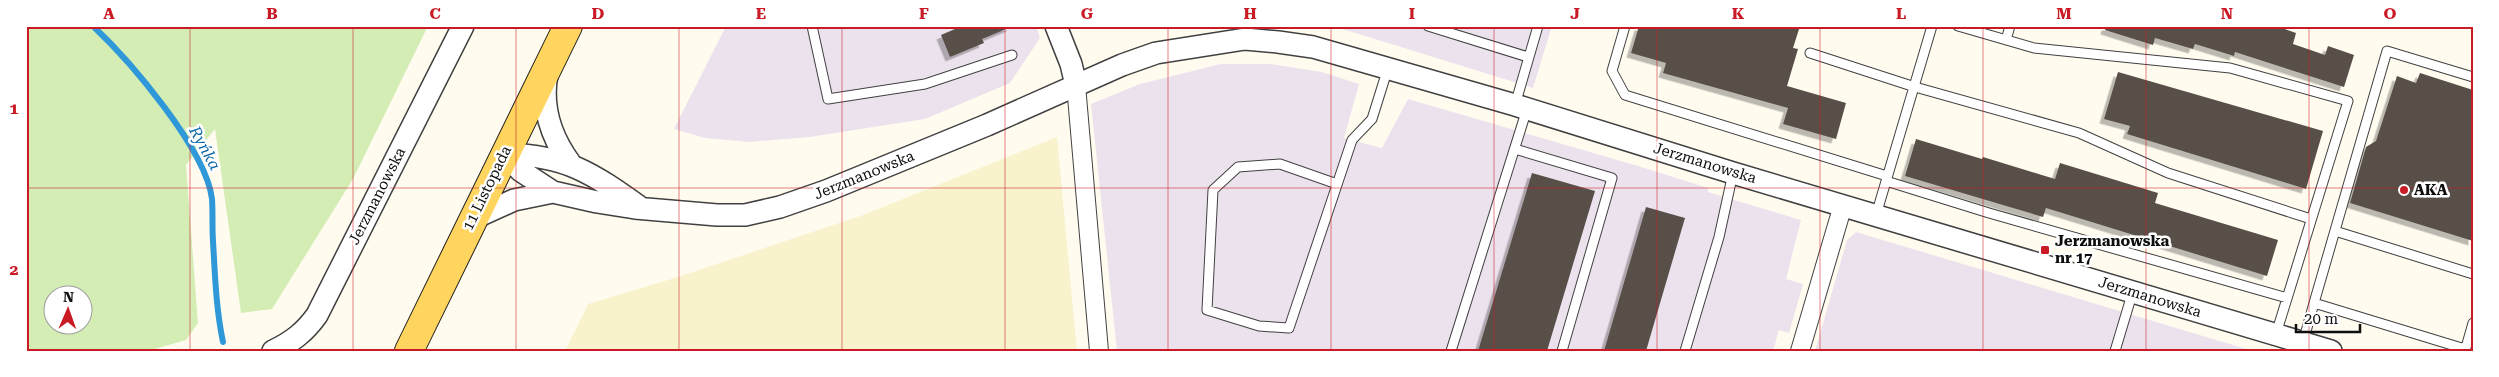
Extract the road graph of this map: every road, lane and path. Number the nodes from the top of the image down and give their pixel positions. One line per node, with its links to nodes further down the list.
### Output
1 (462, 26): 42 (street, Jerzmanowska)
2 (568, 26): 15 (main road, 11 Listopada)
3 (812, 26): 13 (lane)
4 (1056, 26): 18 (street)
5 (1428, 26): 14 (lane)
6 (1538, 26): 14 (lane)
7 (1625, 26): 25 (lane)
8 (1932, 26): 19 (lane)
9 (1958, 26): 11 (lane)
10 (2010, 26): 11 (lane)
11 (2006, 40): 32 (lane)
12 (1810, 53): 19 (lane)
13 (1012, 55)
14 (1528, 57): 20 (lane)
15 (549, 66): 22 (main road, 11 Listopada); 23 (street)
16 (1388, 68): 18 (street, Jerzmanowska); 20 (street, Jerzmanowska); 26 (lane)
17 (2473, 77): 33 (lane)
18 (1076, 85): 29 (street, Jerzmanowska); 44 (street)
19 (1915, 86): 25 (lane); 32 (lane)
20 (1521, 107): 21 (lane); 24 (street, Jerzmanowska)
21 (1516, 148): 45 (lane); 46 (lane)
22 (504, 154): 23 (street); 27 (street, Jerzmanowska); 31 (main road, 11 Listopada)
23 (570, 163): 29 (street)
24 (1733, 173): 28 (street, Jerzmanowska); 47 (lane)
25 (1887, 179): 30 (lane); 36 (lane)
26 (1337, 184): 26 (lane)
27 (553, 192): 29 (street, Jerzmanowska); 31 (street, Jerzmanowska)
28 (1843, 205): 30 (street, Jerzmanowska); 48 (street)
29 (642, 208)
30 (1876, 215): 35 (street, Jerzmanowska)
31 (472, 219): 43 (main road, 11 Listopada)
32 (2311, 219): 36 (lane)
33 (2335, 231): 34 (lane); 37 (lane)
34 (2473, 274)
35 (2133, 291): 39 (street, Jerzmanowska); 49 (lane)
36 (2287, 298): 39 (lane)
37 (2314, 303): 40 (lane); 41 (lane)
38 (2473, 322): 41 (lane)
39 (2276, 334): 40 (street, Jerzmanowska)
40 (2303, 342): 50 (street, Jerzmanowska)
41 (2465, 350)
42 (273, 351)
43 (408, 351)
44 (1098, 351)
45 (1451, 351)
46 (1562, 351)
47 (1685, 351)
48 (1800, 351)
49 (2115, 351)
50 (2331, 351)

